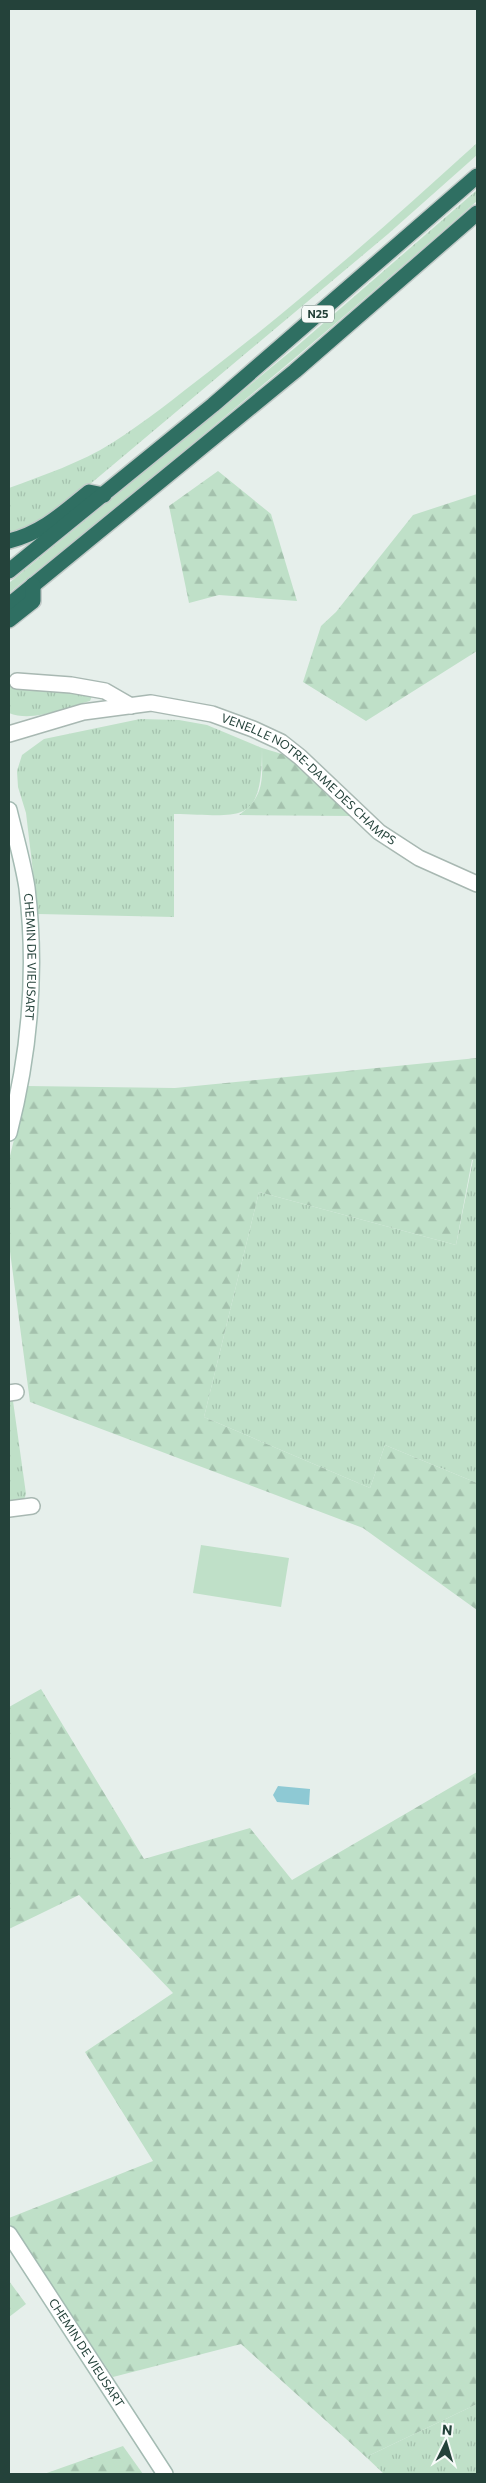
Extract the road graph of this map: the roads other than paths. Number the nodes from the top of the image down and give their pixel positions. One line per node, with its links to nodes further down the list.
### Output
1 (477, 176): 3 (highway, N25)
2 (477, 213): 6 (highway, N25)
3 (104, 495): 4 (highway); 5 (highway, N25)
4 (9, 541)
5 (9, 571)
6 (32, 585): 7 (highway, N25); 8 (highway)
7 (9, 605)
8 (9, 620)
9 (16, 681): 10 (street)
10 (131, 706): 11 (street, VENELLE NOTRE-DAME DES CHAMPS); 13 (street, VENELLE NOTRE-DAME DES CHAMPS)
11 (9, 734)
12 (9, 810): 14 (street, CHEMIN DE VIEUSART)
13 (477, 884)
14 (9, 1133)
15 (32, 1506): 16 (street)
16 (9, 1509)
17 (9, 2234): 18 (street, CHEMIN DE VIEUSART)
18 (165, 2474)

